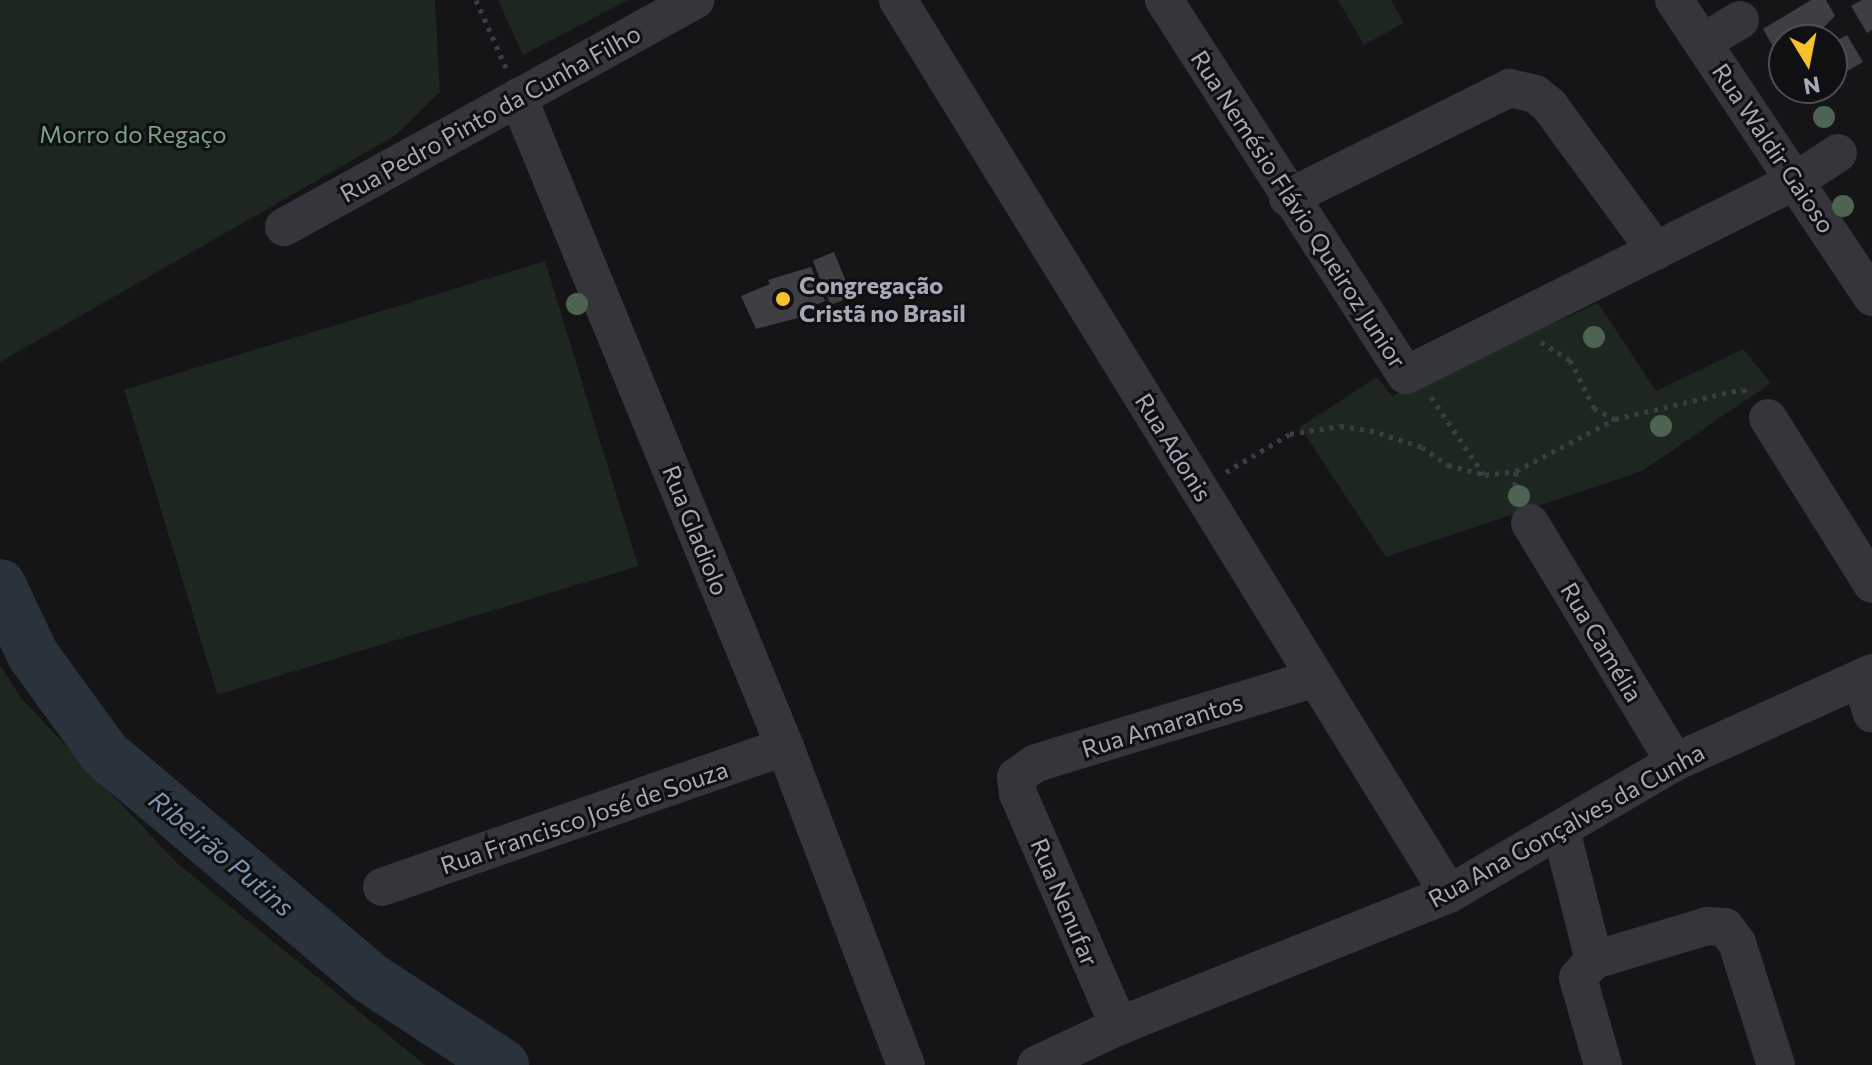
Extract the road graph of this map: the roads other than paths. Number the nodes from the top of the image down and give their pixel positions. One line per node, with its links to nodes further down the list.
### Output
1 (696, 0): 7 (street, Rua Pedro Pinto da Cunha Filho)
2 (898, 0): 17 (street, Rua Adonis)
3 (1164, 0): 10 (street, Rua Nemésio Flávio Queiroz Junior)
4 (1674, 0): 6 (street, Rua Waldir Gaioso)
5 (1740, 20): 6 (street)
6 (1703, 42): 9 (street, Rua Waldir Gaioso)
7 (518, 97): 11 (street, Rua Pedro Pinto da Cunha Filho); 19 (street, Rua Gladiolo)
8 (1838, 153): 9 (street, Rua Nemésio Flávio Queiroz Junior)
9 (1797, 180): 12 (street, Rua Nemésio Flávio Queiroz Junior); 13 (street, Rua Waldir Gaioso)
10 (1288, 198): 12 (street); 12 (street, Rua Nemésio Flávio Queiroz Junior)
11 (284, 227)
12 (1656, 251)
13 (1872, 297)
14 (1768, 418): 16 (street)
15 (1530, 523): 20 (street, Rua Camélia)
16 (1872, 584)
17 (1313, 679): 21 (street, Rua Amarantos); 24 (street, Rua Adonis)
18 (1868, 688): 20 (street, Rua Ana Gonçalves da Cunha)
19 (785, 747): 23 (street, Rua Francisco José de Souza); 27 (street, Rua Gladiolo)
20 (1675, 762): 22 (street, Rua Ana Gonçalves da Cunha)
21 (1016, 777): 26 (street, Rua Nenufar)
22 (1561, 830): 24 (street, Rua Ana Gonçalves da Cunha); 25 (street)
23 (382, 887)
24 (1449, 894): 26 (street, Rua Ana Gonçalves da Cunha)
25 (1594, 960): 29 (street); 30 (street)
26 (1119, 1026): 28 (street, Rua Ana Gonçalves da Cunha)
27 (906, 1065)
28 (1036, 1065)
29 (1603, 1065)
30 (1776, 1065)

